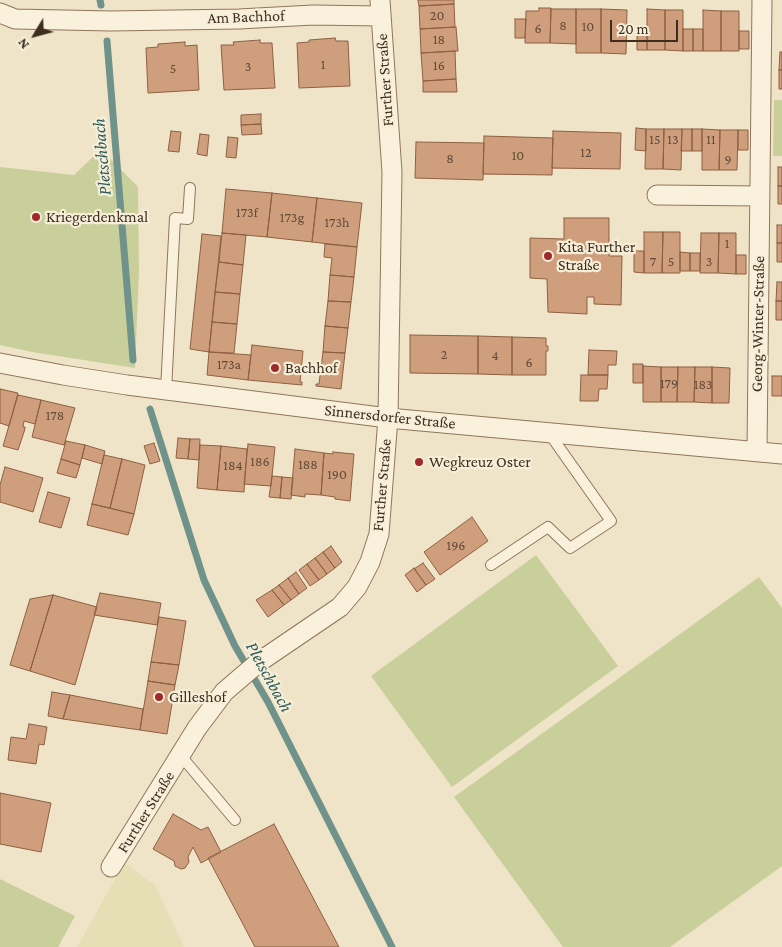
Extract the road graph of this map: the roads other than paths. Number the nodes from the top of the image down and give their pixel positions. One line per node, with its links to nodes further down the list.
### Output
1 (762, 0): 6 (street, Georg-Winter-Straße)
2 (380, 8): 3 (street, Am Bachhof); 9 (street, Further Straße)
3 (0, 13)
4 (190, 188): 8 (lane)
5 (657, 195): 6 (street)
6 (760, 196): 11 (street, Georg-Winter-Straße)
7 (0, 363): 8 (street, Sinnersdorfer Straße)
8 (166, 390): 9 (street, Sinnersdorfer Straße)
9 (388, 418): 10 (street, Sinnersdorfer Straße); 14 (street, Further Straße)
10 (548, 432): 11 (street, Sinnersdorfer Straße); 13 (lane)
11 (757, 451): 12 (street, Sinnersdorfer Straße)
12 (782, 454)
13 (490, 565)
14 (180, 756): 15 (lane); 16 (street, Further Straße)
15 (235, 820)
16 (111, 867)

